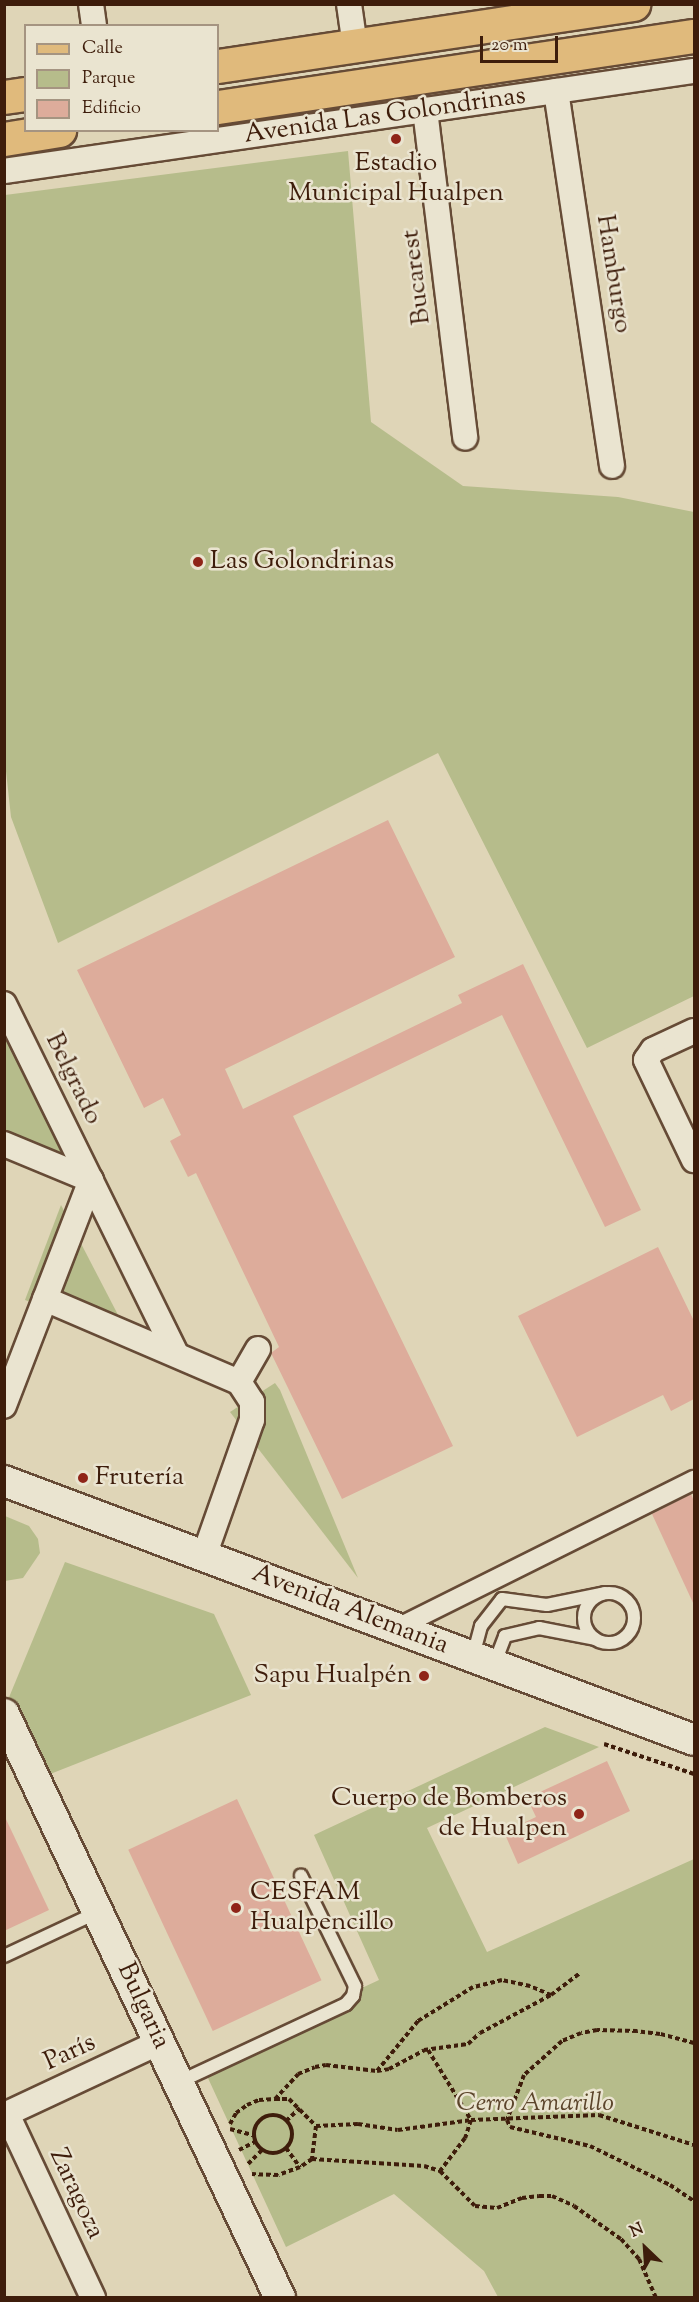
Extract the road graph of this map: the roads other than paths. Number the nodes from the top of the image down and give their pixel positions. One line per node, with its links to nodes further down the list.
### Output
1 (91, 4): 6 (street)
2 (349, 4): 8 (street)
3 (633, 4): 4 (main road)
4 (601, 7): 5 (main road)
5 (529, 12): 8 (main road)
6 (94, 24)
7 (694, 36): 14 (main road, Avenida Las Golondrinas)
8 (355, 46): 9 (main road)
9 (219, 66)
10 (694, 74): 11 (street, Avenida Las Golondrinas)
11 (556, 91): 15 (street, Avenida Las Golondrinas); 20 (street, Hamburgo)
12 (24, 94): 13 (main road)
13 (4, 97)
14 (219, 107)
15 (425, 110): 18 (street, Avenida Las Golondrinas); 19 (street, Bucarest)
16 (47, 132): 17 (main road)
17 (4, 139)
18 (4, 171)
19 (465, 438)
20 (612, 466)
21 (4, 1004): 25 (street, Belgrado)
22 (694, 1030): 24 (street)
23 (4, 1144): 25 (street)
24 (694, 1160)
25 (91, 1180): 26 (street); 28 (street, Belgrado)
26 (45, 1299): 28 (street); 30 (street)
27 (258, 1349): 29 (street)
28 (176, 1354): 29 (street)
29 (240, 1382): 33 (street)
30 (4, 1406)
31 (694, 1480): 35 (street)
32 (4, 1481): 33 (street, Avenida Alemania)
33 (204, 1556): 35 (street, Avenida Alemania)
34 (605, 1593): 36 (lane); 36 (lane); 37 (lane)
35 (397, 1629): 37 (street, Avenida Alemania)
36 (595, 1639): 37 (lane)
37 (483, 1661): 39 (street, Avenida Alemania)
38 (4, 1714): 41 (street, Bulgaria)
39 (694, 1740)
40 (301, 1876): 44 (lane)
41 (98, 1912): 42 (lane); 43 (street, Bulgaria)
42 (4, 1956)
43 (160, 2042): 44 (street, Bulgaria); 45 (street, París)
44 (179, 2082): 47 (street, Bulgaria)
45 (6, 2114): 46 (street, Zaragoza)
46 (93, 2298)
47 (280, 2298)

